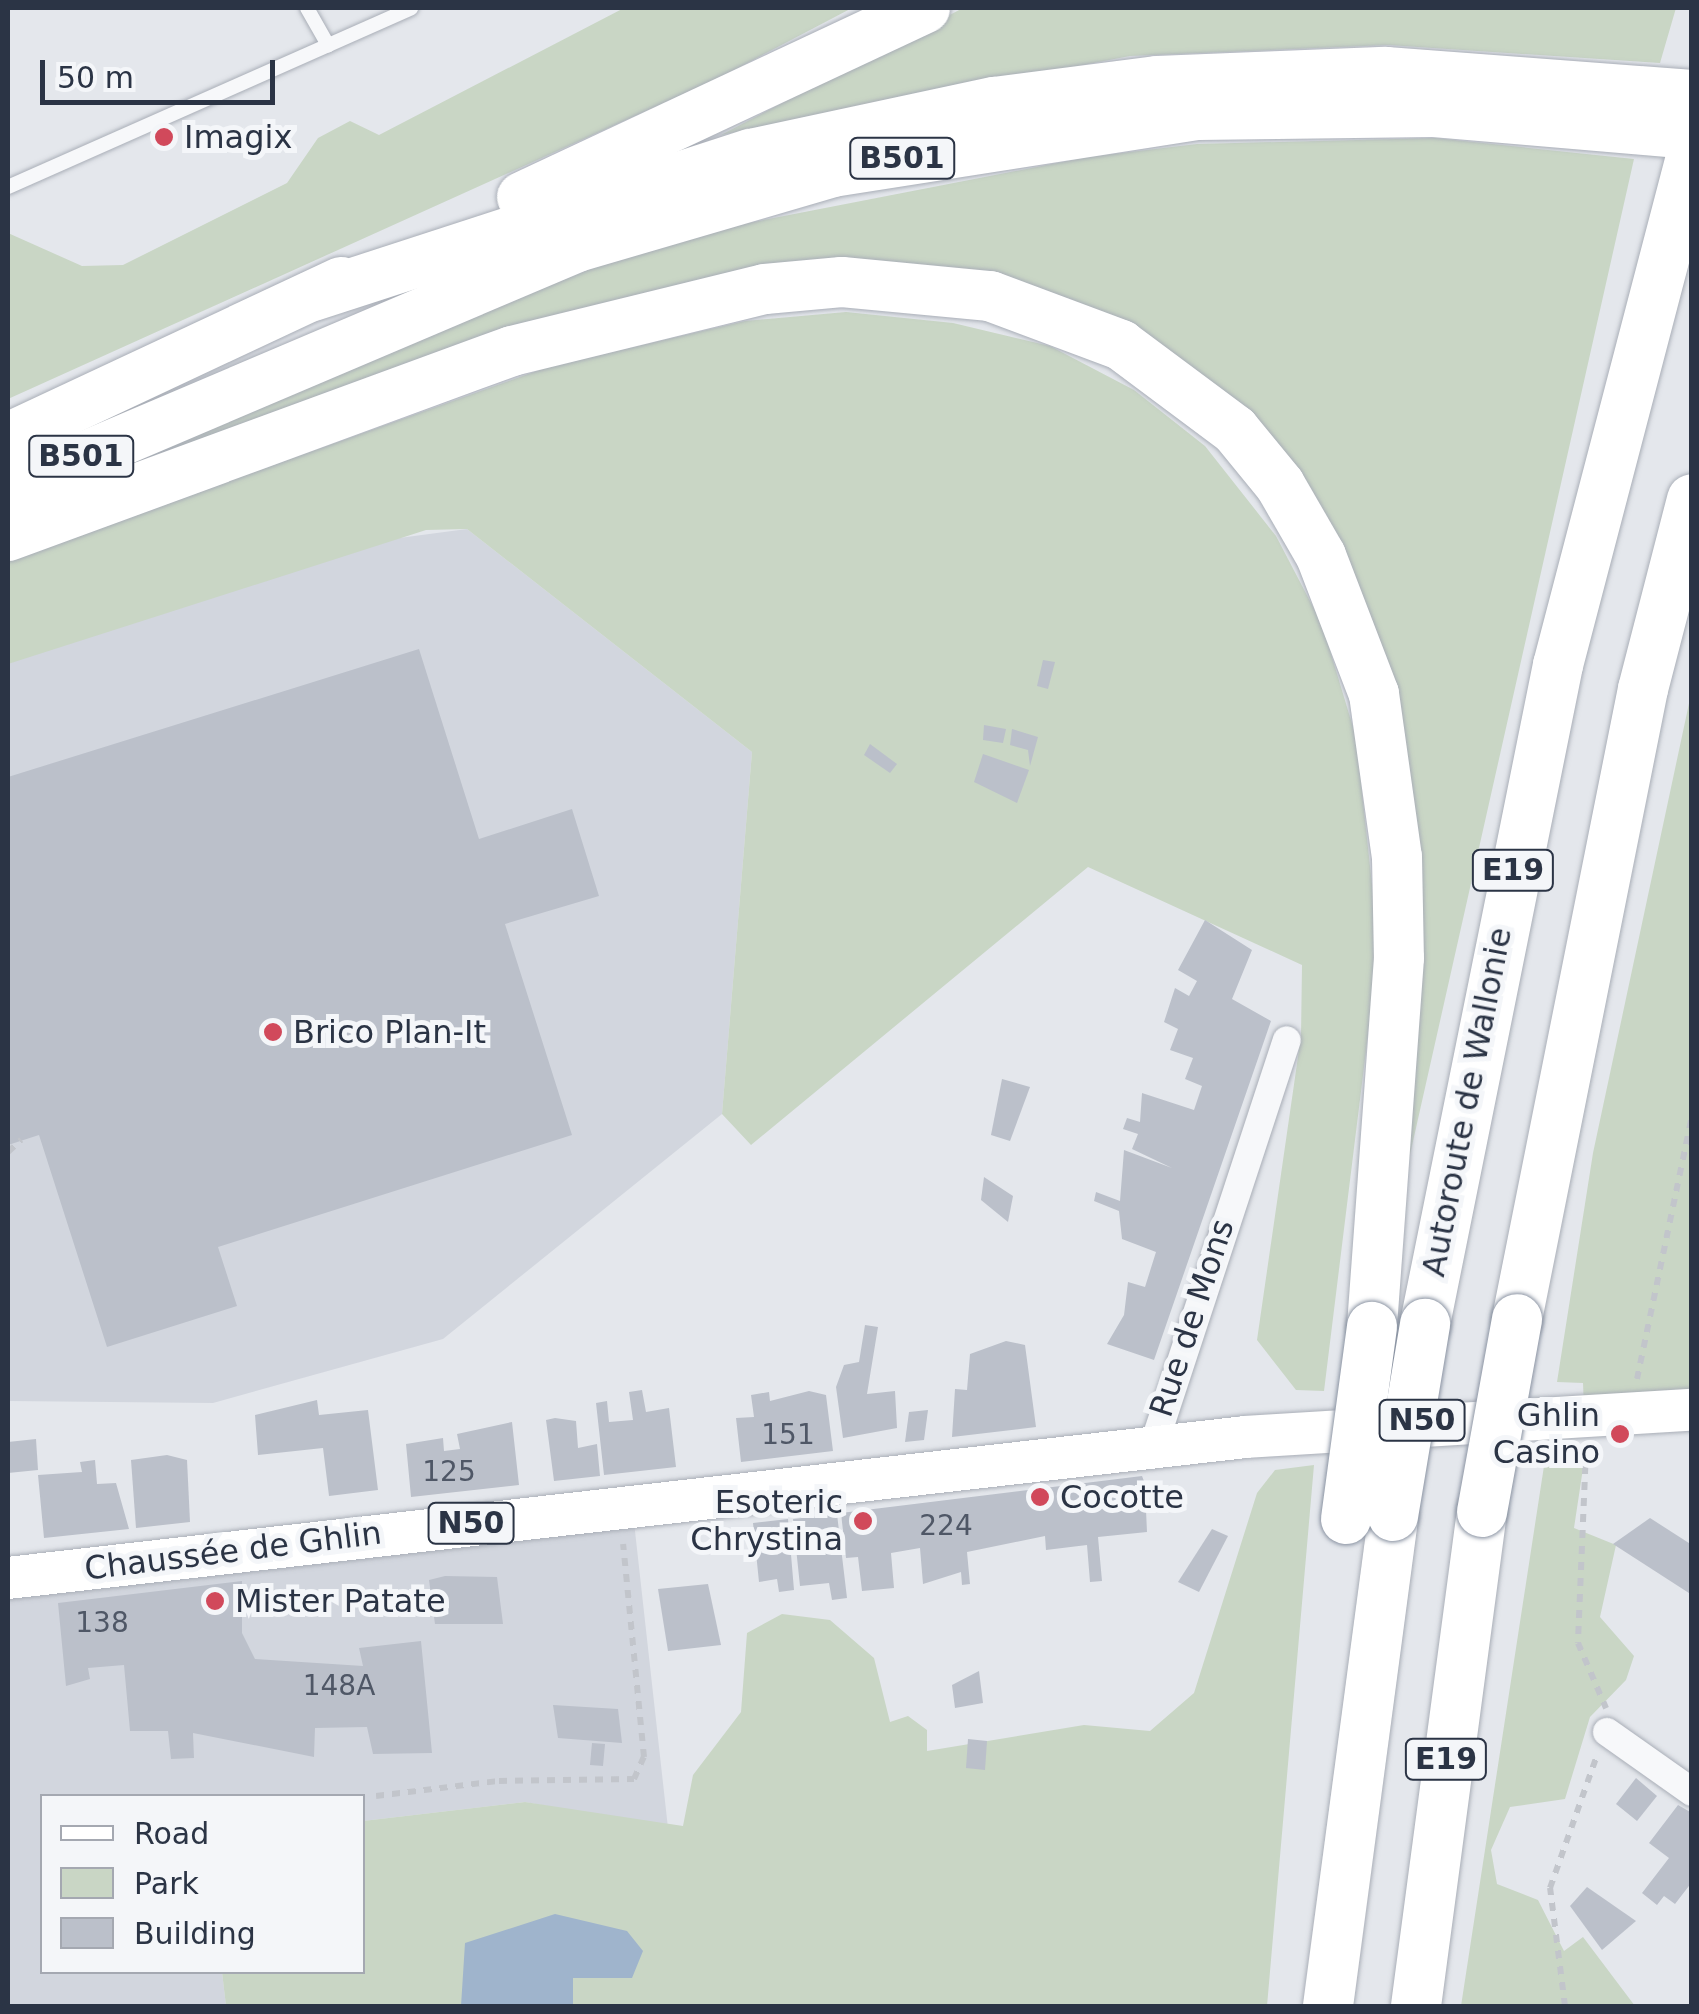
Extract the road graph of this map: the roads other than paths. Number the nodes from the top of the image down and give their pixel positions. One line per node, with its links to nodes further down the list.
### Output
1 (307, 8): 4 (lane)
2 (411, 8): 4 (lane)
3 (925, 8): 9 (highway)
4 (328, 44): 8 (lane)
5 (1692, 95): 9 (highway, B501)
6 (1692, 134): 11 (highway, B501)
7 (1692, 152): 18 (highway, Autoroute de Wallonie / E19, bridge)
8 (8, 187)
9 (312, 296): 10 (highway, B501)
10 (8, 438)
11 (8, 489)
12 (1692, 499): 23 (highway, E19, bridge)
13 (8, 536): 18 (highway, bridge)
14 (1287, 1040): 16 (street, Rue de Mons)
15 (1692, 1410): 16 (main road, N50)
16 (1153, 1447): 17 (main road, Rue de Mons / N50)
17 (934, 1470): 19 (main road, Chaussée de Ghlin / N50)
18 (1370, 1517): 22 (highway, Autoroute de Wallonie / E19)
19 (8, 1578)
20 (1607, 1732): 21 (street)
21 (1692, 1792)
22 (1328, 2006)
23 (1416, 2006)

